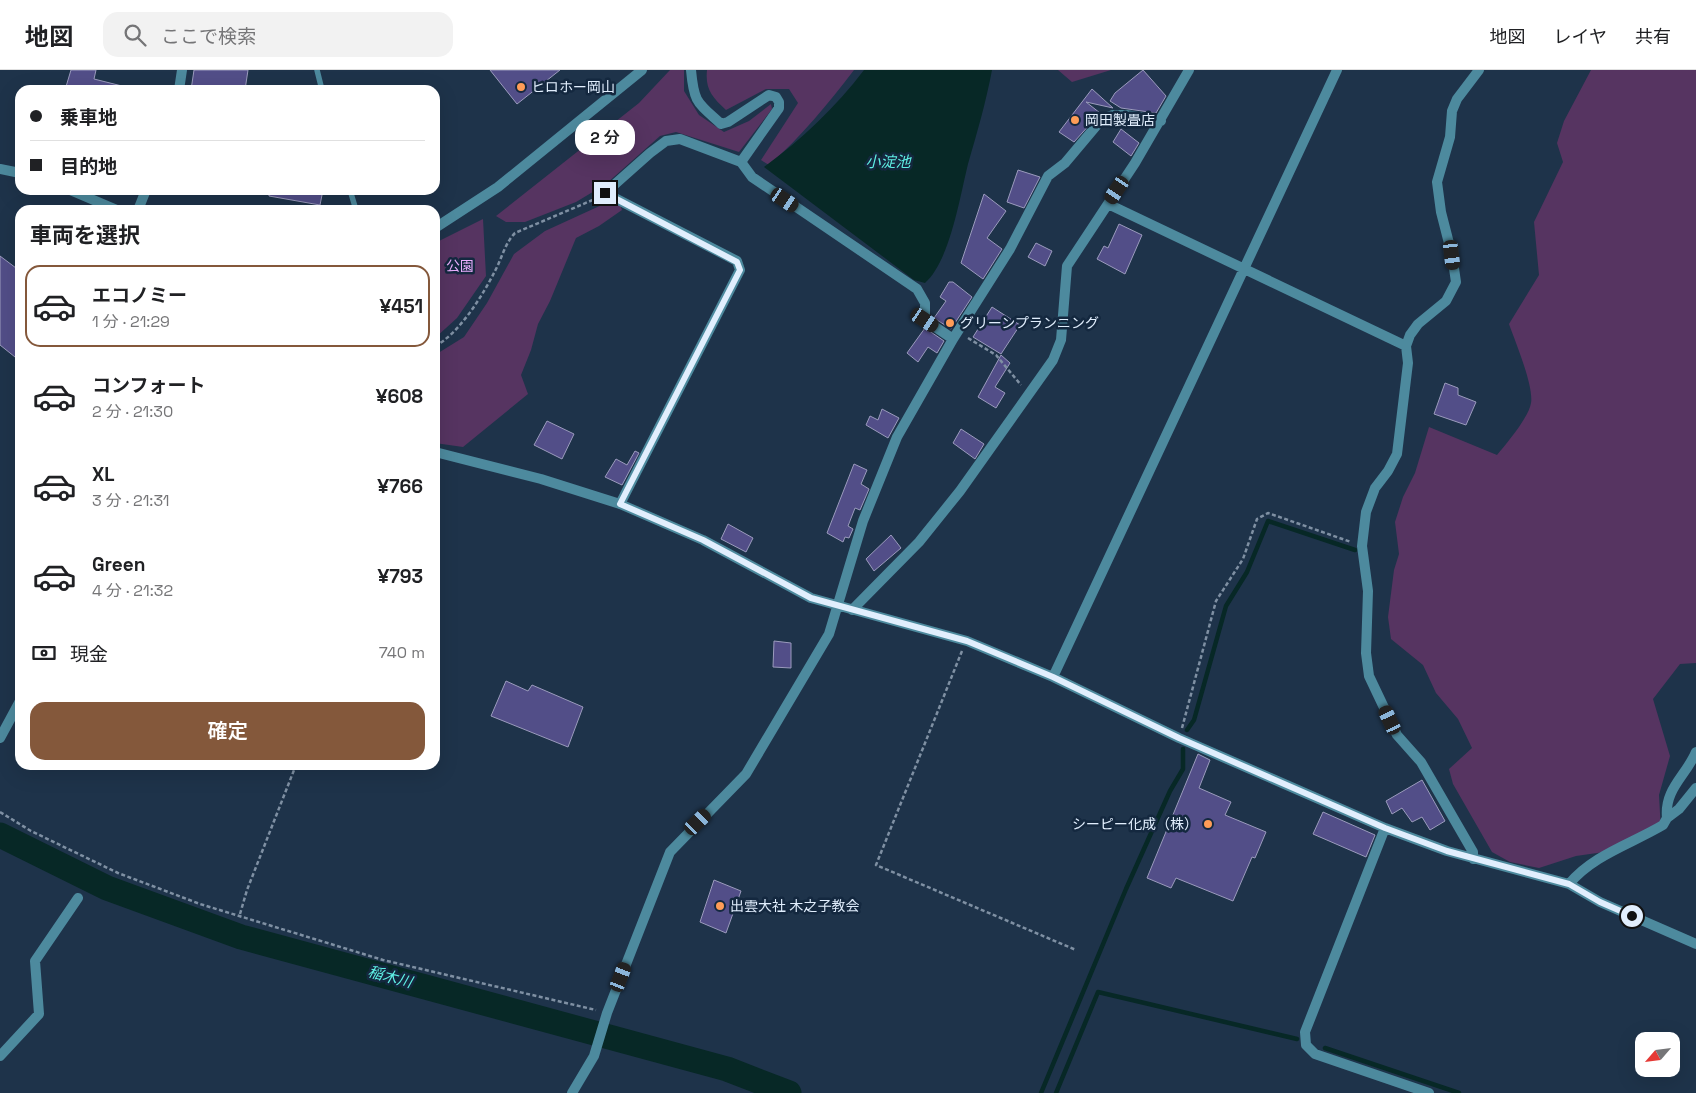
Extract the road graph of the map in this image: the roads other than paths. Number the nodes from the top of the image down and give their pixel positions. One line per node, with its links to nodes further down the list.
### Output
1 (182, 70): 8 (street)
2 (317, 70): 9 (lane)
3 (642, 70): 17 (street)
4 (691, 70): 11 (street)
5 (1189, 70): 10 (street)
6 (1337, 70): 18 (street)
7 (1479, 70): 20 (street)
8 (180, 85)
9 (321, 85)
10 (1161, 121): 15 (street); 19 (street)
11 (740, 162): 19 (street); 22 (street)
12 (0, 169): 13 (street)
13 (15, 172)
14 (82, 195): 16 (street)
15 (1108, 204): 18 (street); 24 (street)
16 (105, 205)
17 (440, 225)
18 (1243, 267): 20 (street); 25 (street)
19 (956, 336): 23 (street)
20 (1406, 346): 32 (street)
21 (440, 453): 22 (street)
22 (620, 504): 23 (street)
23 (838, 607): 24 (street); 37 (street)
24 (852, 610): 25 (street)
25 (1053, 677): 31 (street)
26 (15, 710): 27 (street)
27 (0, 738)
28 (1696, 752): 30 (street)
29 (1696, 788): 30 (street)
30 (1667, 818): 33 (street)
31 (1385, 828): 32 (street); 38 (street)
32 (1473, 859): 33 (street)
33 (1569, 884): 35 (street)
34 (78, 898): 36 (street)
35 (1696, 944)
36 (0, 1056)
37 (572, 1093)
38 (1429, 1093)

